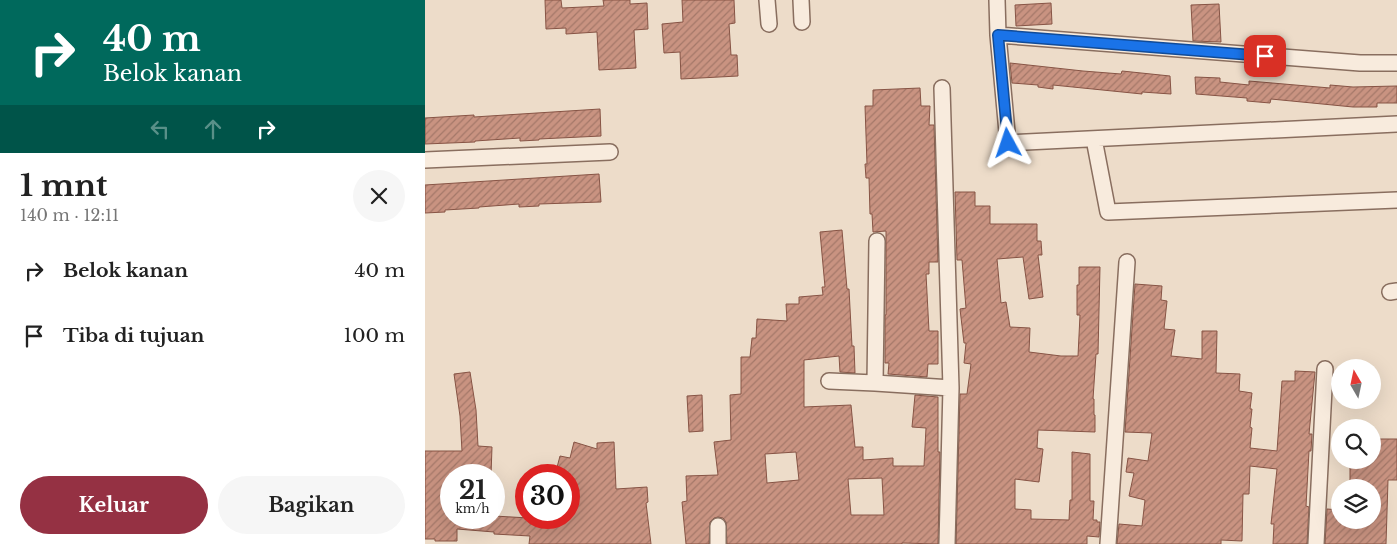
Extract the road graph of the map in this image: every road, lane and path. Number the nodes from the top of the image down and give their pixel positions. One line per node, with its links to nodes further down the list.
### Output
1 (767, 0): 5 (street)
2 (801, 0): 4 (street)
3 (997, 0): 6 (street)
4 (802, 22)
5 (769, 24)
6 (998, 35): 7 (street); 10 (street)
7 (1397, 63)
8 (942, 88): 19 (street)
9 (1397, 124): 10 (street)
10 (1094, 139): 13 (street)
11 (610, 152): 12 (street)
12 (425, 160)
13 (1397, 200)
14 (877, 241): 18 (street)
15 (1127, 262): 23 (street)
16 (1325, 369): 24 (street)
17 (829, 381): 18 (street)
18 (875, 383): 19 (street)
19 (951, 388): 22 (street)
20 (718, 526): 21 (street)
21 (718, 544)
22 (947, 544)
23 (1108, 544)
24 (1316, 544)

